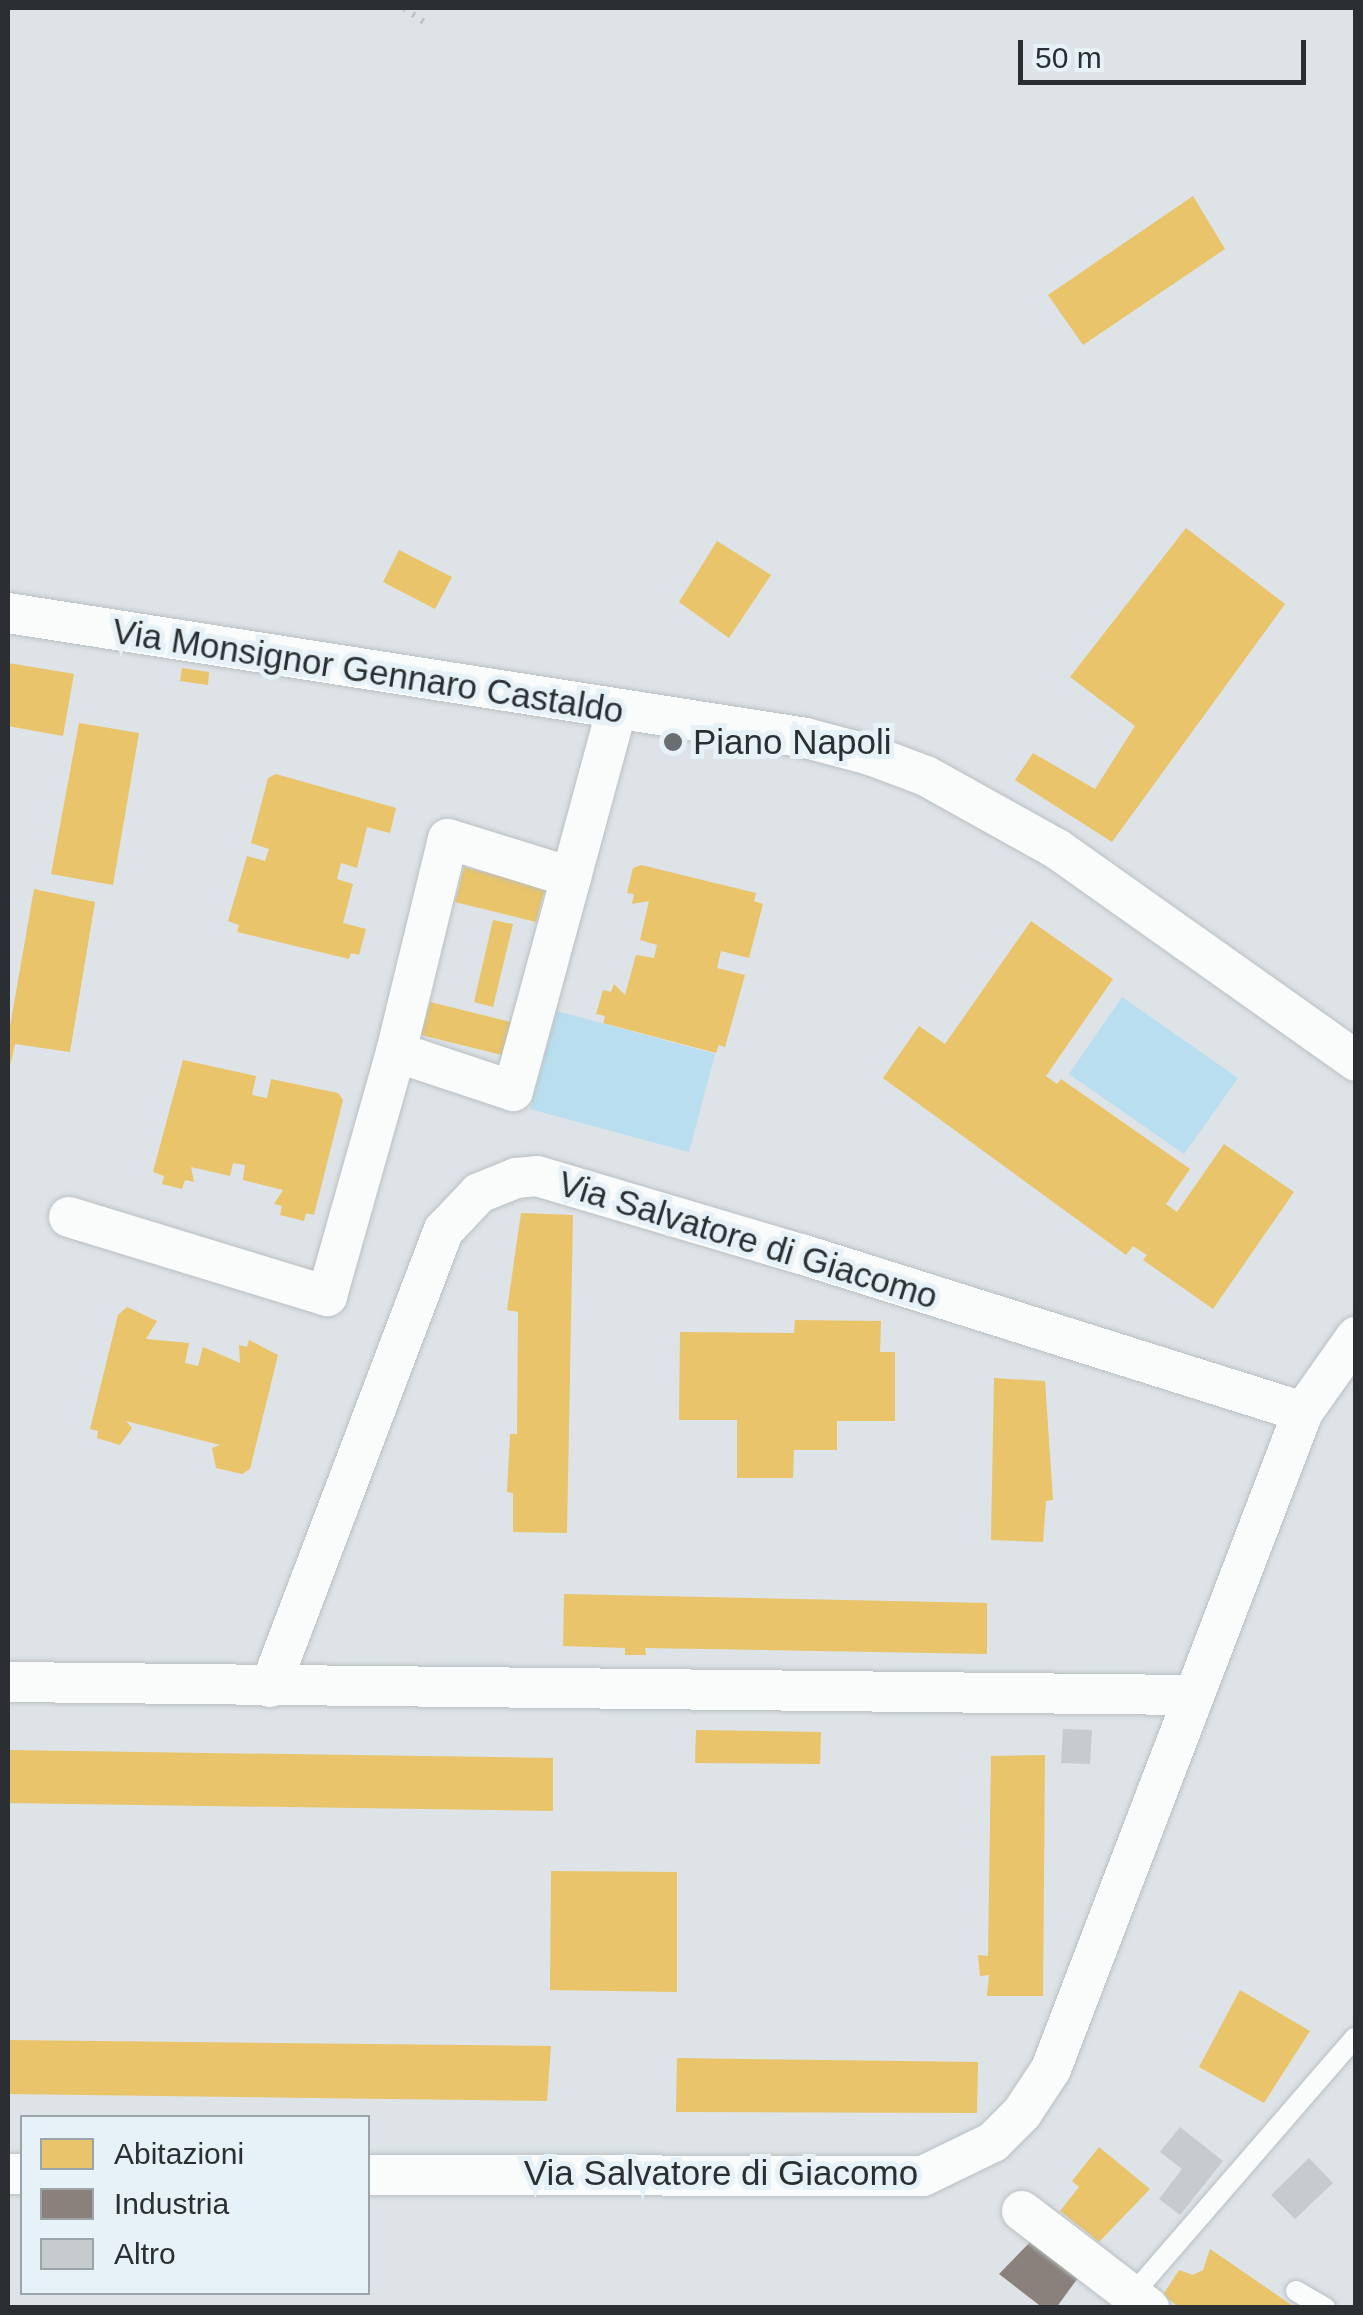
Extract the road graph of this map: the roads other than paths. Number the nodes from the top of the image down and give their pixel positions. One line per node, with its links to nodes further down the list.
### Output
1 (8, 613): 2 (street, Via Monsignor Gennaro Castaldo)
2 (616, 712): 3 (street); 5 (street, Via Monsignor Gennaro Castaldo)
3 (571, 877): 4 (street); 4 (street)
4 (396, 1052): 6 (street)
5 (1356, 1060)
6 (69, 1217)
7 (1356, 1336): 8 (street, Via Salvatore di Giacomo)
8 (1303, 1412): 10 (street, Via Salvatore di Giacomo); 11 (street, Via Salvatore di Giacomo)
9 (8, 1682): 10 (street)
10 (270, 1687): 11 (street)
11 (1193, 1695): 13 (street, Via Salvatore di Giacomo)
12 (1354, 2038): 16 (lane)
13 (370, 2175)
14 (1022, 2211): 16 (street)
15 (1296, 2290): 17 (lane)
16 (1140, 2301)
17 (1325, 2308)

